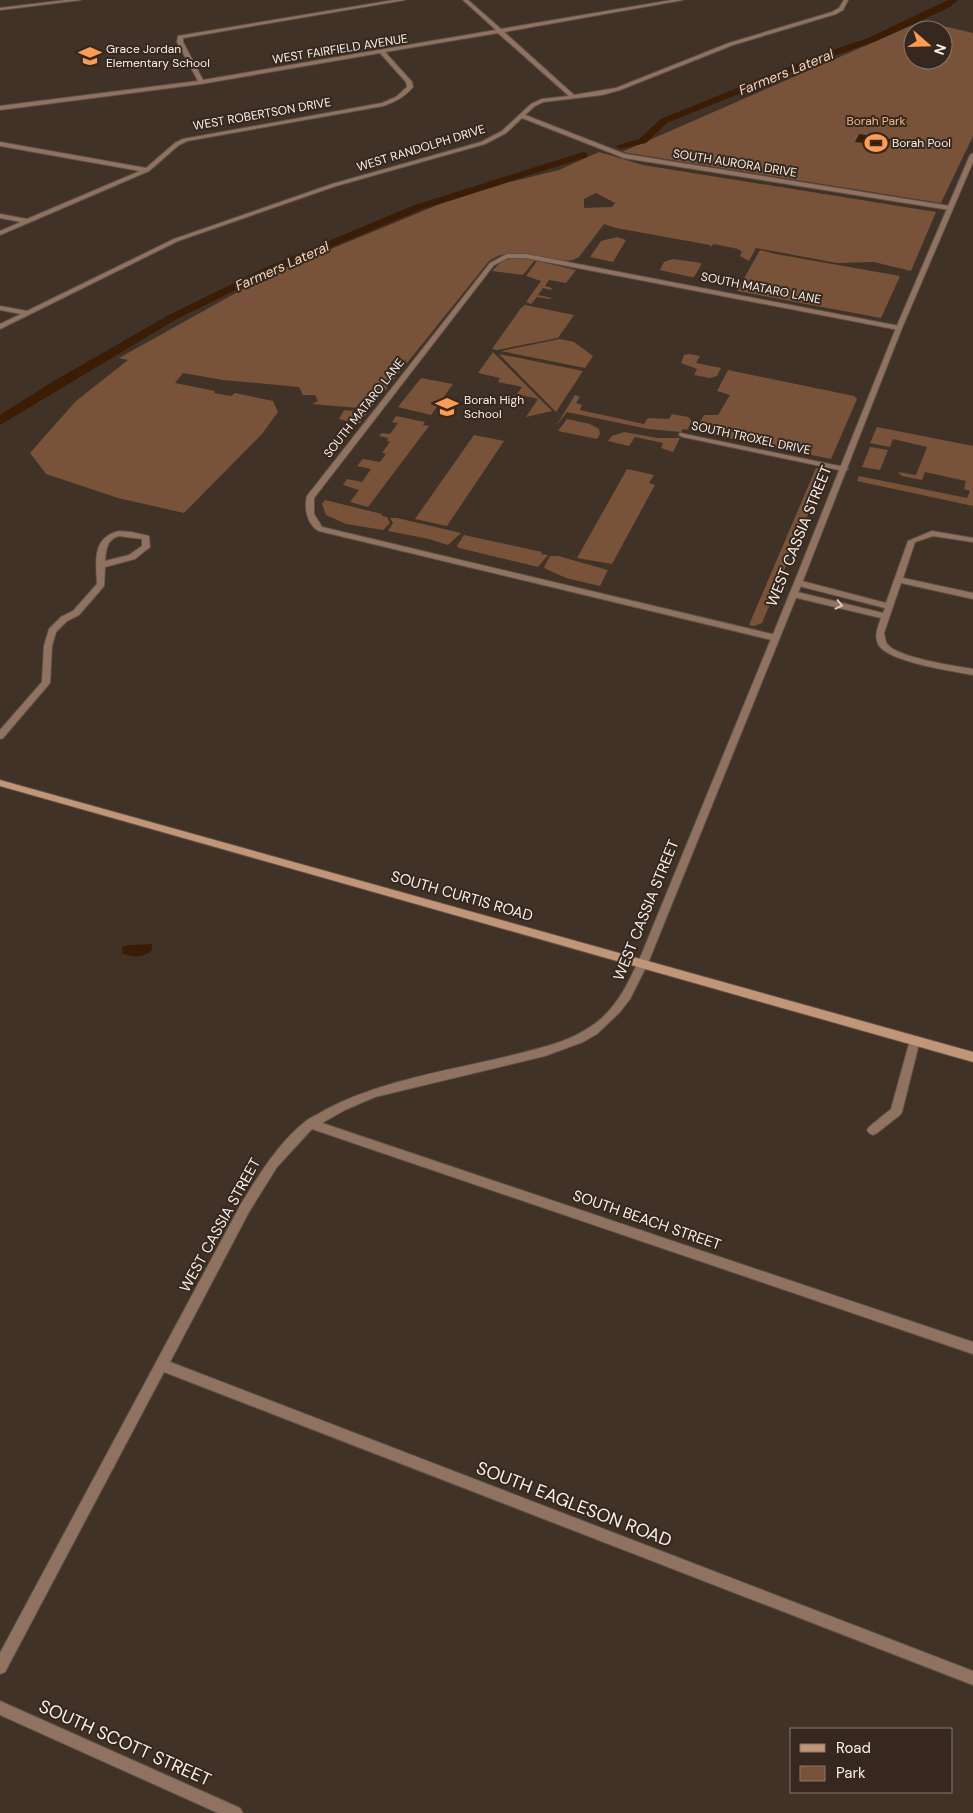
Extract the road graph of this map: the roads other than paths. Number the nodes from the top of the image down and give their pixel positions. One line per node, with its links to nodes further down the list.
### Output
1 (79, 0): 6 (street)
2 (403, 0): 9 (street)
3 (465, 0): 7 (street)
4 (681, 0): 7 (street, WEST FAIRFIELD AVENUE)
5 (846, 0): 10 (street, WEST RANDOLPH DRIVE)
6 (0, 9)
7 (500, 32): 8 (street, WEST FAIRFIELD AVENUE); 10 (street)
8 (382, 52): 9 (street, WEST FAIRFIELD AVENUE); 15 (street, WEST ROBERTSON DRIVE)
9 (201, 82): 11 (street, WEST FAIRFIELD AVENUE)
10 (572, 96): 12 (street, WEST RANDOLPH DRIVE)
11 (0, 108)
12 (522, 116): 16 (street, SOUTH AURORA DRIVE); 21 (street, WEST RANDOLPH DRIVE)
13 (0, 144): 15 (street)
14 (973, 156): 16 (street, WEST CASSIA STREET)
15 (147, 170): 18 (street, WEST ROBERTSON DRIVE)
16 (950, 208): 23 (street, WEST CASSIA STREET)
17 (0, 216): 18 (street)
18 (27, 221): 19 (street, WEST ROBERTSON DRIVE)
19 (0, 233)
20 (0, 308): 21 (street)
21 (27, 313): 22 (street, WEST RANDOLPH DRIVE)
22 (0, 327)
23 (899, 328): 25 (street, WEST CASSIA STREET); 34 (street, SOUTH MATARO LANE)
24 (684, 435): 25 (street, SOUTH TROXEL DRIVE)
25 (844, 468): 29 (street, WEST CASSIA STREET)
26 (973, 540): 28 (street)
27 (101, 565): 27 (street); 36 (street)
28 (899, 580): 31 (street); 32 (street)
29 (798, 584): 30 (street, WEST CASSIA STREET); 32 (street)
30 (794, 594): 33 (street, one-way to 33); 34 (street, WEST CASSIA STREET)
31 (973, 596)
32 (888, 606): 33 (street)
33 (885, 616): 35 (street)
34 (776, 638): 38 (street, WEST CASSIA STREET)
35 (973, 672)
36 (0, 736)
37 (0, 783): 38 (main road, SOUTH CURTIS ROAD)
38 (643, 963): 39 (main road, SOUTH CURTIS ROAD); 41 (street, WEST CASSIA STREET)
39 (914, 1040): 40 (main road, SOUTH CURTIS ROAD); 42 (street)
40 (973, 1057)
41 (310, 1124): 43 (street, SOUTH BEACH STREET); 44 (street, WEST CASSIA STREET)
42 (873, 1130)
43 (973, 1348)
44 (162, 1365): 45 (street, WEST CASSIA STREET); 46 (street, SOUTH EAGLESON ROAD)
45 (0, 1667)
46 (973, 1678)
47 (0, 1708): 48 (street, SOUTH SCOTT STREET)
48 (235, 1813)

